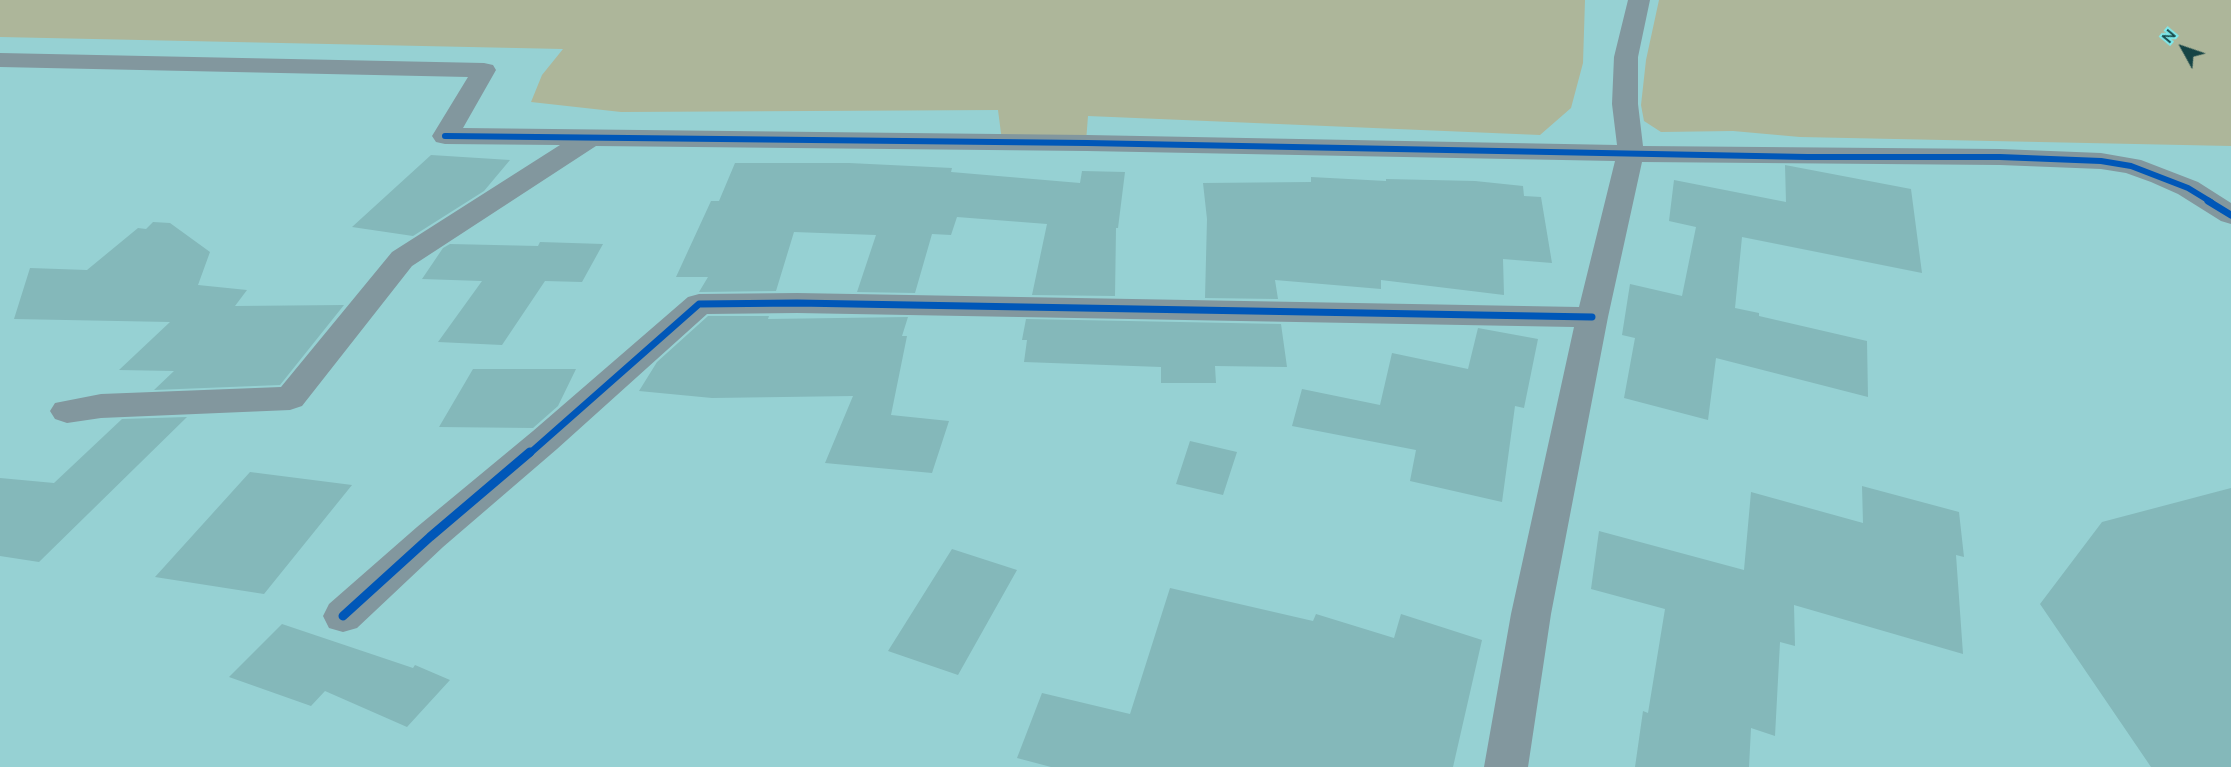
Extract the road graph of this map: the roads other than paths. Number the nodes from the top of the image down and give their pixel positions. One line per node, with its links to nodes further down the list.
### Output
1 (1639, 0): 4 (street)
2 (0, 60): 3 (street)
3 (591, 136): 4 (street); 7 (street)
4 (1631, 152): 5 (street); 6 (street)
5 (2231, 215)
6 (1592, 317): 8 (street); 9 (street)
7 (67, 411)
8 (343, 616)
9 (1506, 767)

